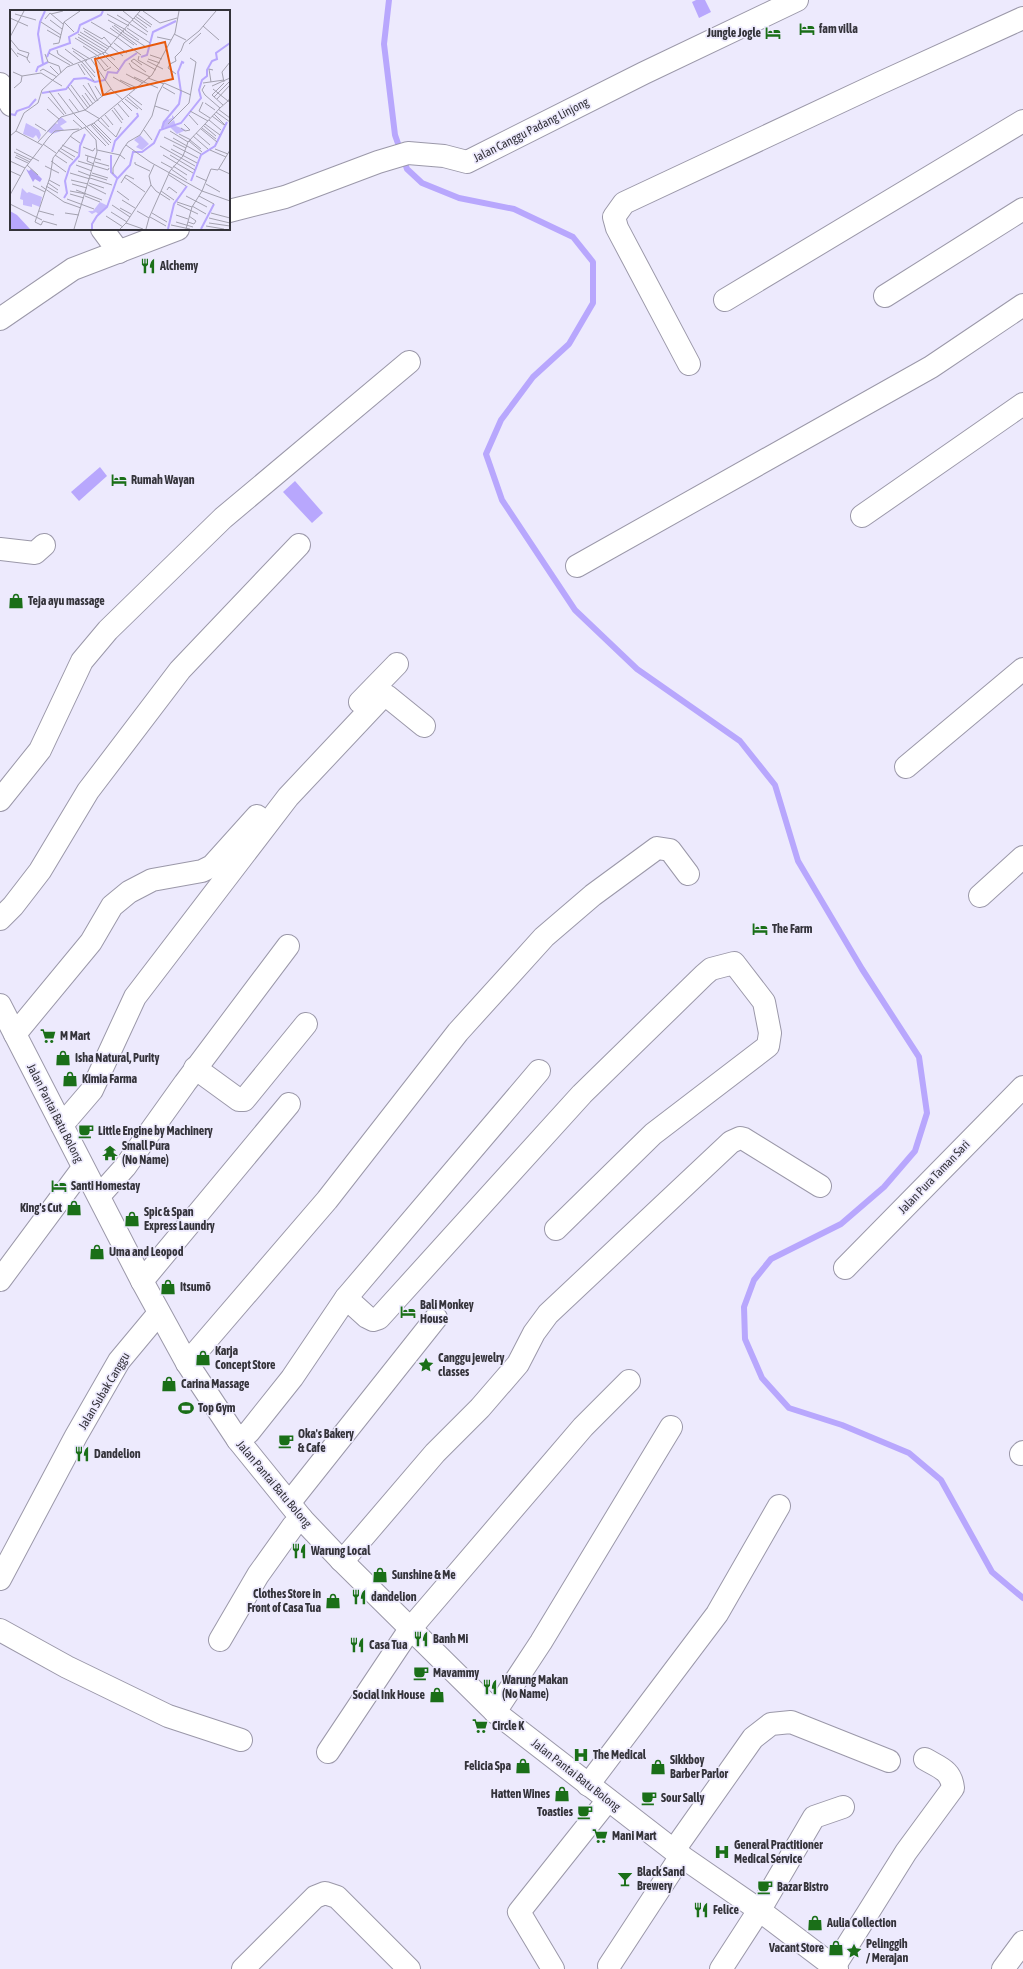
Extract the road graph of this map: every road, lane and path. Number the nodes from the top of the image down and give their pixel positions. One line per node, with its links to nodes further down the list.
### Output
1 (797, 0): 7 (street, Jalan Canggu Padang Linjong)
2 (1023, 18): 16 (street)
3 (0, 84): 4 (street)
4 (10, 103)
5 (1023, 121): 12 (street)
6 (1023, 209): 11 (street)
7 (230, 211)
8 (103, 230): 10 (street)
9 (175, 230): 10 (street)
10 (119, 252): 14 (street)
11 (884, 296)
12 (725, 300)
13 (1023, 305): 22 (street)
14 (0, 319)
15 (409, 362): 27 (street)
16 (689, 364)
17 (1023, 404): 18 (street)
18 (862, 516)
19 (44, 545): 21 (street)
20 (299, 545): 31 (street)
21 (0, 549)
22 (577, 566)
23 (397, 664): 35 (street)
24 (1023, 669): 26 (street)
25 (424, 726): 40 (street)
26 (906, 768)
27 (0, 800)
28 (1023, 857): 30 (street)
29 (688, 874): 51 (street)
30 (980, 896)
31 (0, 919)
32 (288, 946): 36 (street)
33 (0, 1005): 35 (street, Jalan Pantai Batu Bolong)
34 (306, 1024): 36 (street)
35 (15, 1034): 40 (street, Jalan Pantai Batu Bolong)
36 (195, 1068): 43 (street)
37 (539, 1071): 48 (street)
38 (1023, 1087): 45 (street, Jalan Pura Taman Sari)
39 (289, 1104): 47 (street)
40 (62, 1125): 41 (street, Jalan Pantai Batu Bolong)
41 (84, 1168): 43 (street, Jalan Pantai Batu Bolong); 46 (street)
42 (820, 1186): 57 (street)
43 (99, 1196): 47 (street, Jalan Pantai Batu Bolong)
44 (556, 1229): 48 (street)
45 (844, 1268)
46 (0, 1280)
47 (142, 1281): 49 (street, Jalan Pantai Batu Bolong)
48 (346, 1298): 54 (street)
49 (159, 1313): 51 (street, Jalan Pantai Batu Bolong); 58 (street, Jalan Subak Canggu)
50 (436, 1318): 56 (street)
51 (186, 1363): 54 (street, Jalan Pantai Batu Bolong)
52 (629, 1381): 59 (street)
53 (671, 1427): 62 (street)
54 (238, 1440): 56 (street, Jalan Pantai Batu Bolong)
55 (779, 1506): 67 (street)
56 (296, 1510): 57 (street, Jalan Pantai Batu Bolong); 61 (street)
57 (341, 1560): 59 (street, Jalan Pantai Batu Bolong)
58 (0, 1579)
59 (410, 1629): 62 (street, Jalan Pantai Batu Bolong); 64 (street)
60 (0, 1630): 63 (street)
61 (220, 1640)
62 (496, 1712): 67 (street, Jalan Pantai Batu Bolong)
63 (241, 1740)
64 (328, 1752)
65 (925, 1759): 74 (street)
66 (889, 1761): 70 (street)
67 (588, 1785): 68 (street, Jalan Pantai Batu Bolong)
68 (608, 1800): 70 (street, Jalan Pantai Batu Bolong); 77 (street)
69 (843, 1807): 71 (street)
70 (677, 1853): 71 (street, Jalan Pantai Batu Bolong); 73 (street)
71 (759, 1910): 74 (street, Jalan Pantai Batu Bolong); 78 (street)
72 (1023, 1942): 79 (street)
73 (609, 1966)
74 (830, 1967)
75 (243, 1969): 76 (street)
76 (407, 1969)
77 (553, 1969)
78 (721, 1969)
79 (1003, 1969)

